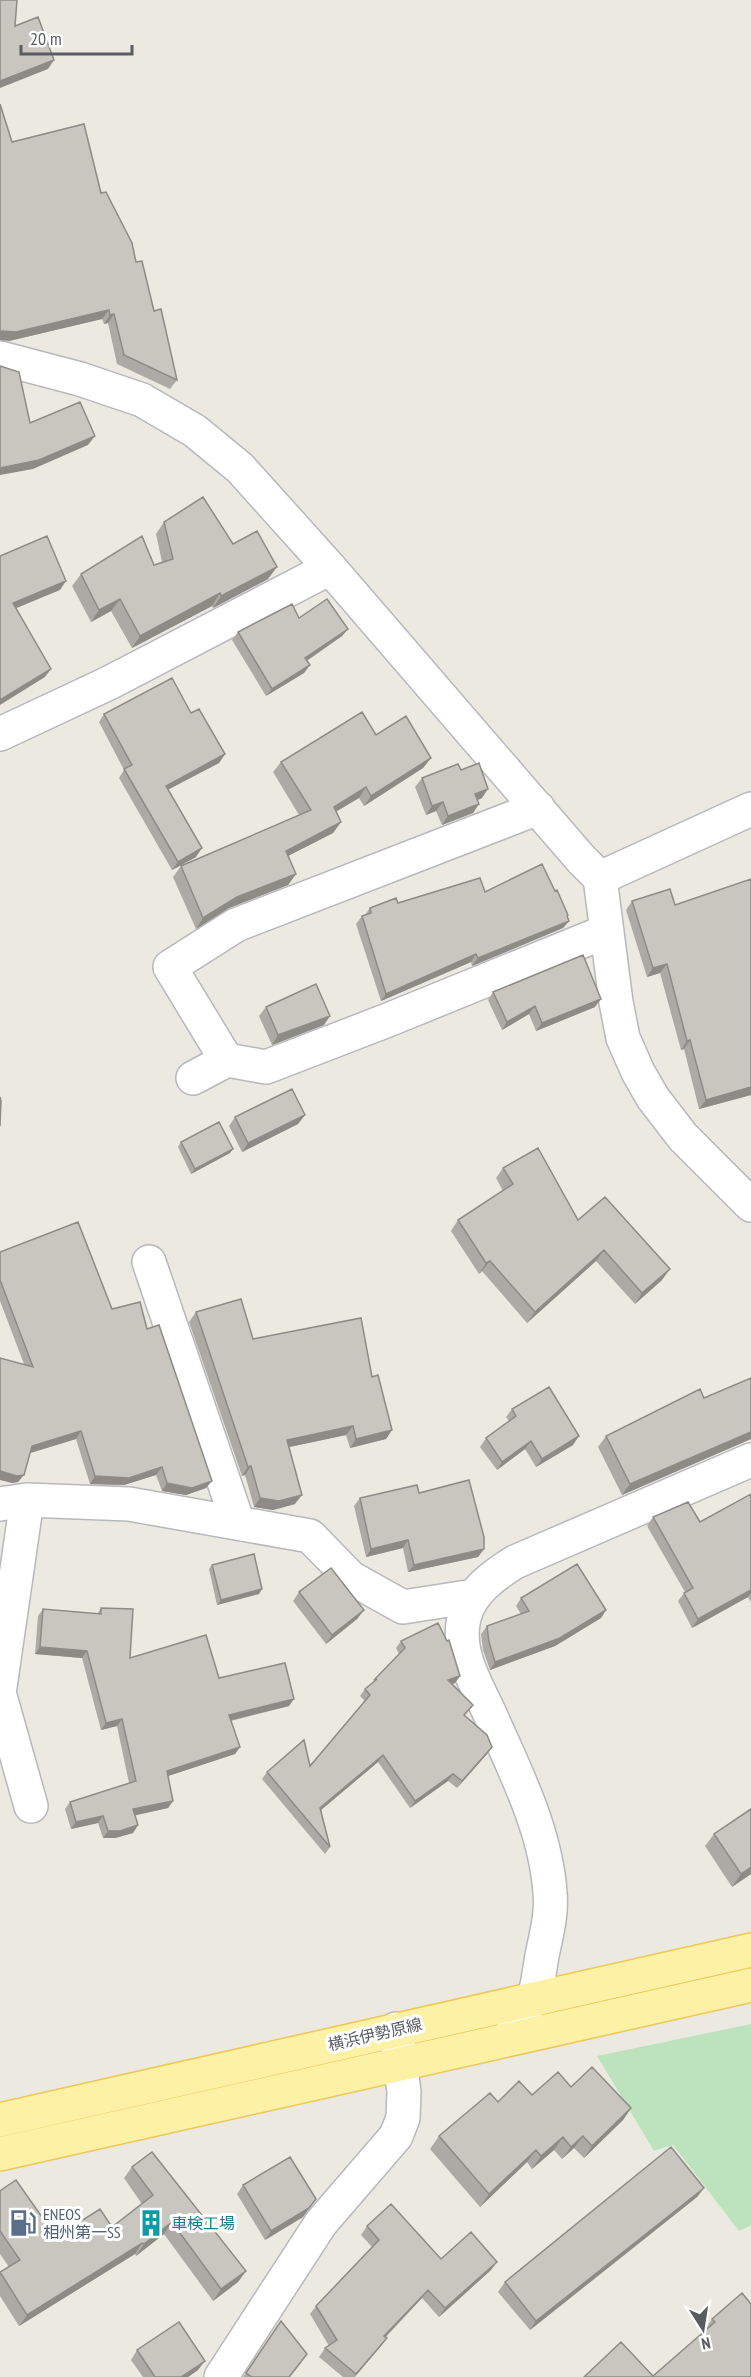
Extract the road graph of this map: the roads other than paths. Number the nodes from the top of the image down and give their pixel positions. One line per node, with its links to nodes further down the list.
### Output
1 (0, 358): 2 (street)
2 (330, 568): 3 (street); 4 (street)
3 (0, 734)
4 (538, 808): 6 (street); 8 (street)
5 (751, 809): 6 (street)
6 (600, 878): 7 (street)
7 (607, 931): 8 (street); 10 (street)
8 (227, 1061): 9 (street)
9 (193, 1078)
10 (751, 1205)
11 (149, 1262): 14 (street)
12 (751, 1460): 15 (street)
13 (14, 1502): 14 (street); 16 (street)
14 (238, 1523): 15 (street)
15 (474, 1596): 21 (street)
16 (0, 1687)
17 (0, 1696): 18 (street)
18 (31, 1806)
19 (751, 1950): 21 (main road, 横浜伊勢原線)
20 (751, 1985): 23 (main road)
21 (534, 1998): 22 (main road, 横浜伊勢原線); 23 (street)
22 (396, 2029): 24 (street); 25 (main road, 横浜伊勢原線)
23 (495, 2043): 24 (main road)
24 (402, 2064): 26 (main road); 29 (street)
25 (234, 2066): 26 (street); 27 (main road, 横浜伊勢原線)
26 (243, 2100): 28 (main road)
27 (0, 2120)
28 (0, 2154)
29 (221, 2377)

